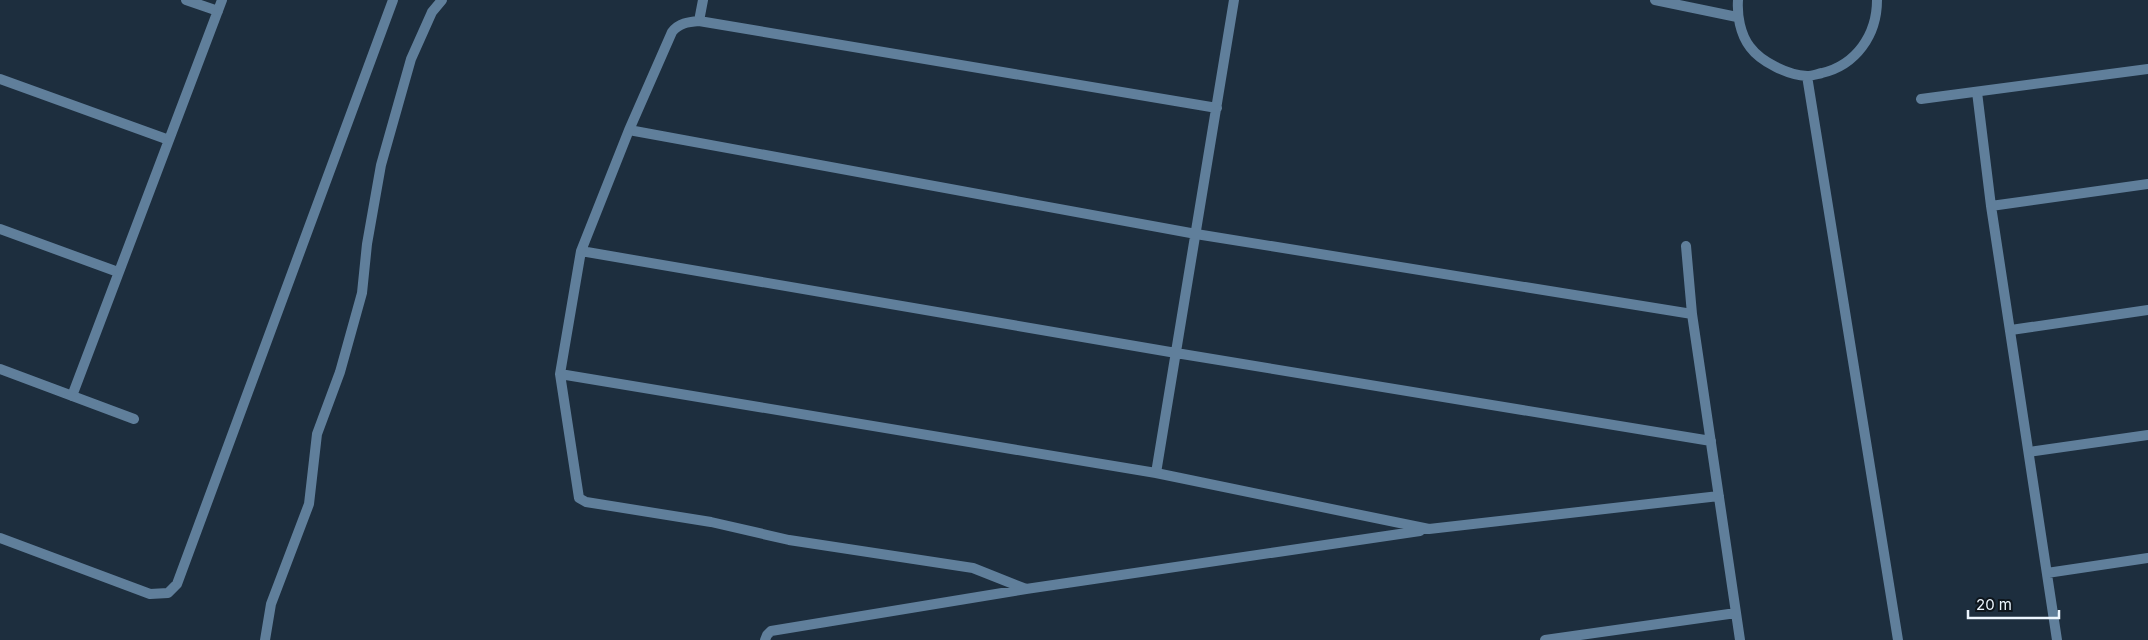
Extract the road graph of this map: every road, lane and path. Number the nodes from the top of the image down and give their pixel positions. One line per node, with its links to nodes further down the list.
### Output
1 (186, 0): 10 (street)
2 (222, 0): 10 (street)
3 (393, 0): 42 (street)
4 (442, 0): 47 (street)
5 (703, 0): 12 (street)
6 (1234, 0): 18 (street)
7 (1655, 0): 11 (street)
8 (1738, 0): 11 (street)
9 (1877, 0): 14 (street)
10 (218, 11): 20 (street)
11 (1737, 17): 14 (street)
12 (700, 20): 18 (street); 19 (street)
13 (2148, 69): 16 (street)
14 (1807, 76): 51 (street)
15 (0, 80): 20 (street)
16 (1977, 92): 17 (street); 22 (street)
17 (1921, 100)
18 (1217, 108): 24 (street)
19 (629, 130): 24 (street); 26 (street)
20 (169, 140): 27 (street)
21 (2148, 184): 22 (street)
22 (1991, 206): 30 (street)
23 (0, 229): 27 (street)
24 (1196, 234): 29 (street); 31 (street)
25 (1686, 246): 29 (street)
26 (581, 251): 31 (street); 33 (street)
27 (118, 272): 34 (street)
28 (2148, 310): 30 (street)
29 (1692, 314): 37 (street)
30 (2011, 330): 38 (street)
31 (1176, 353): 37 (street); 39 (street)
32 (0, 369): 34 (street)
33 (560, 374): 39 (street); 45 (street)
34 (72, 396): 35 (street)
35 (134, 419)
36 (2148, 435): 38 (street)
37 (1711, 441): 40 (street)
38 (2028, 452): 44 (street)
39 (1156, 473): 41 (street)
40 (1719, 496): 41 (street); 46 (street)
41 (1429, 529): 45 (street)
42 (0, 538)
43 (2148, 558): 44 (street)
44 (2047, 573): 52 (street)
45 (1026, 589): 48 (street)
46 (1736, 613): 49 (street); 50 (street)
47 (265, 640)
48 (766, 640)
49 (1545, 640)
50 (1740, 640)
51 (1898, 640)
52 (2057, 640)

